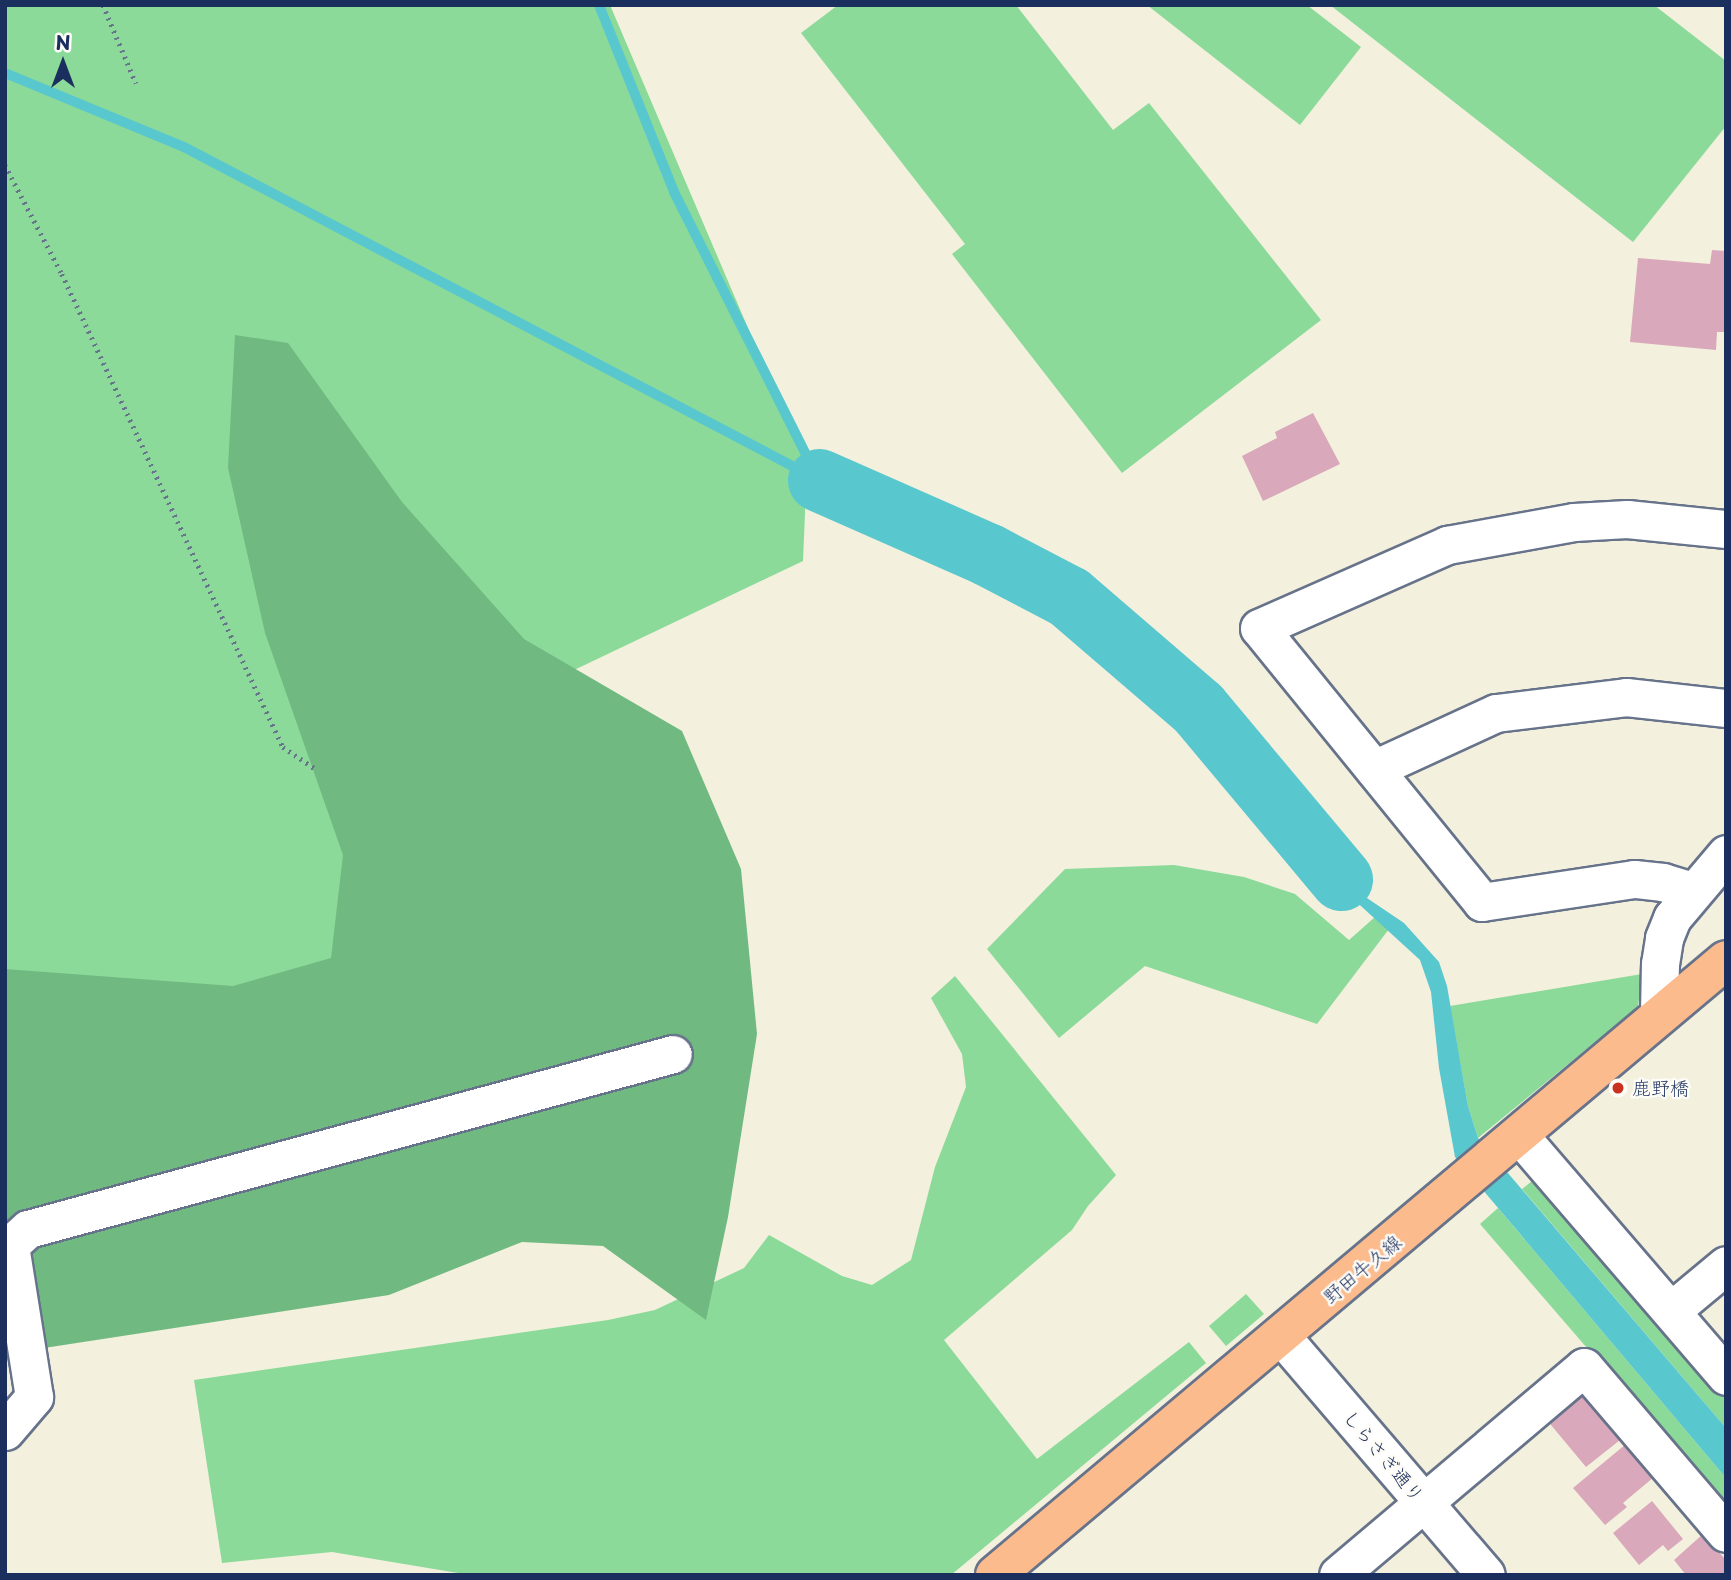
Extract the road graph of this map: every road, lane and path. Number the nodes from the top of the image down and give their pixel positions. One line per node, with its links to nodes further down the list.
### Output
1 (103, 5): 2 (path)
2 (136, 83)
3 (5, 165): 6 (path)
4 (1726, 529): 7 (street)
5 (1726, 708): 7 (street)
6 (316, 769)
7 (1374, 769): 9 (street)
8 (1726, 854): 9 (street)
9 (1692, 891): 11 (street)
10 (1726, 960): 11 (main road, 野田牛久線)
11 (1659, 1014): 13 (main road, 野田牛久線)
12 (673, 1054): 18 (street)
13 (1494, 1156): 15 (street); 16 (main road, 野田牛久線)
14 (1726, 1265): 15 (street)
15 (1672, 1310): 17 (street)
16 (1282, 1336): 19 (street, しらさぎ通り); 21 (main road, 野田牛久線)
17 (1726, 1376)
18 (5, 1431)
19 (1423, 1503): 20 (street); 22 (street); 23 (street, しらさぎ通り)
20 (1726, 1533)
21 (995, 1575)
22 (1338, 1575)
23 (1486, 1575)

